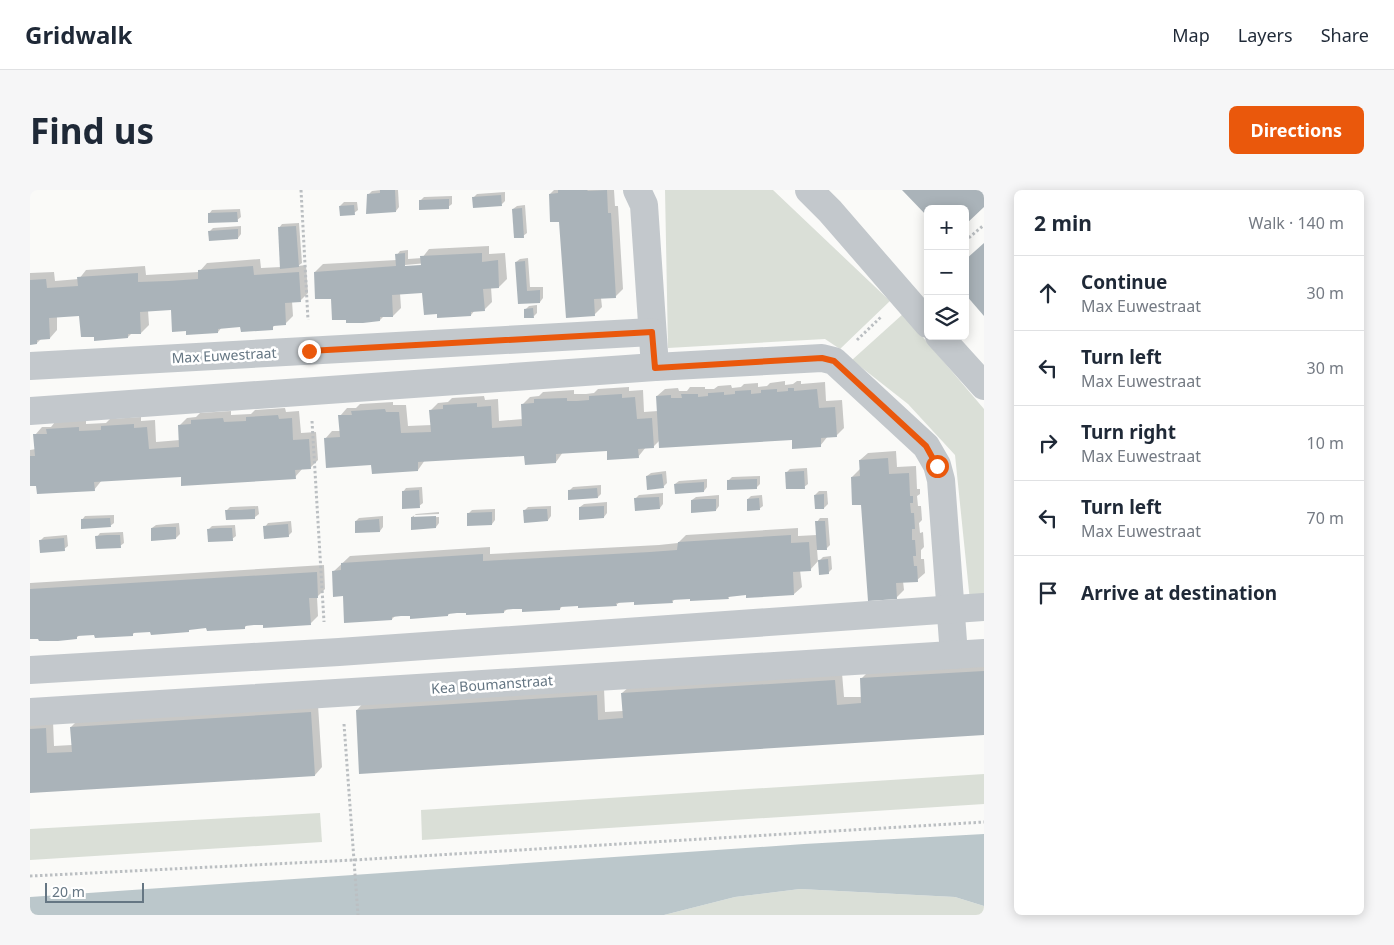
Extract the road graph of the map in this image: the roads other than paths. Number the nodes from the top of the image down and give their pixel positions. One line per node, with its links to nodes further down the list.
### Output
1 (637, 190): 4 (street)
2 (809, 190): 3 (street)
3 (924, 319)
4 (652, 332): 6 (street, Max Euwestraat); 7 (street)
5 (943, 340): 8 (street)
6 (30, 366)
7 (655, 368): 9 (street); 11 (street)
8 (984, 386)
9 (30, 411)
10 (984, 607): 11 (street)
11 (950, 609): 13 (street); 14 (street)
12 (984, 654): 13 (street, Kea Boumanstraat)
13 (954, 655): 15 (street, Kea Boumanstraat)
14 (30, 670)
15 (30, 712)

